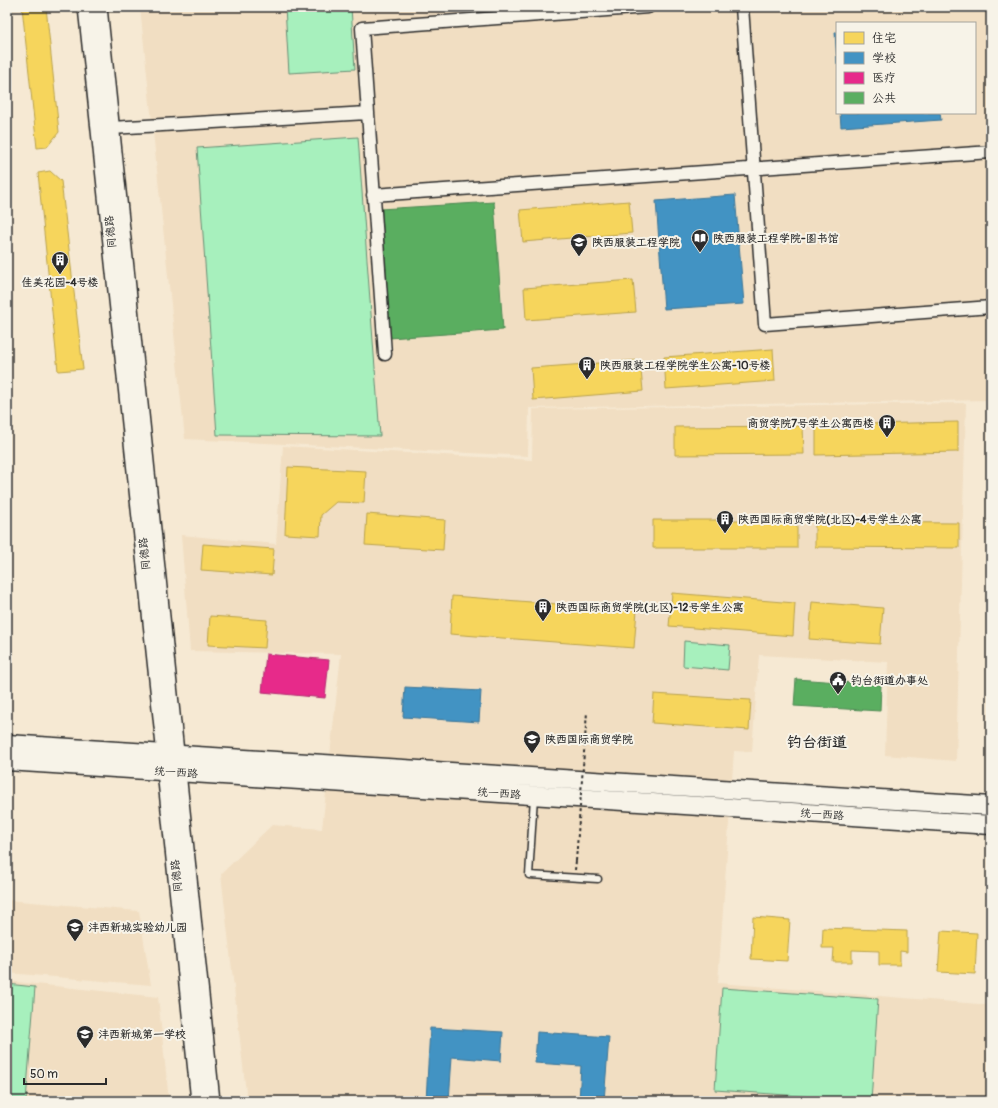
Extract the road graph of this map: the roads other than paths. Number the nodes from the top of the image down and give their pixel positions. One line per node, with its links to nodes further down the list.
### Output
1 (86, 7): 14 (street, 同德路)
2 (98, 7): 6 (street, 同德路)
3 (648, 7): 5 (street)
4 (742, 7): 8 (street)
5 (367, 113): 6 (street); 9 (street)
6 (111, 128): 14 (street, 同德路)
7 (991, 152): 8 (street)
8 (754, 169): 9 (street); 10 (street)
9 (373, 195): 11 (street)
10 (991, 307)
11 (385, 354)
12 (7, 744): 14 (main road, 统一西路)
13 (7, 761): 14 (main road, 统一西路)
14 (171, 763): 15 (main road, 统一西路); 16 (main road, 统一西路); 19 (street, 同德路); 20 (street, 同德路)
15 (534, 795): 17 (main road, 统一西路); 18 (lane)
16 (991, 806)
17 (991, 825)
18 (598, 880)
19 (199, 1101)
20 (212, 1101)

